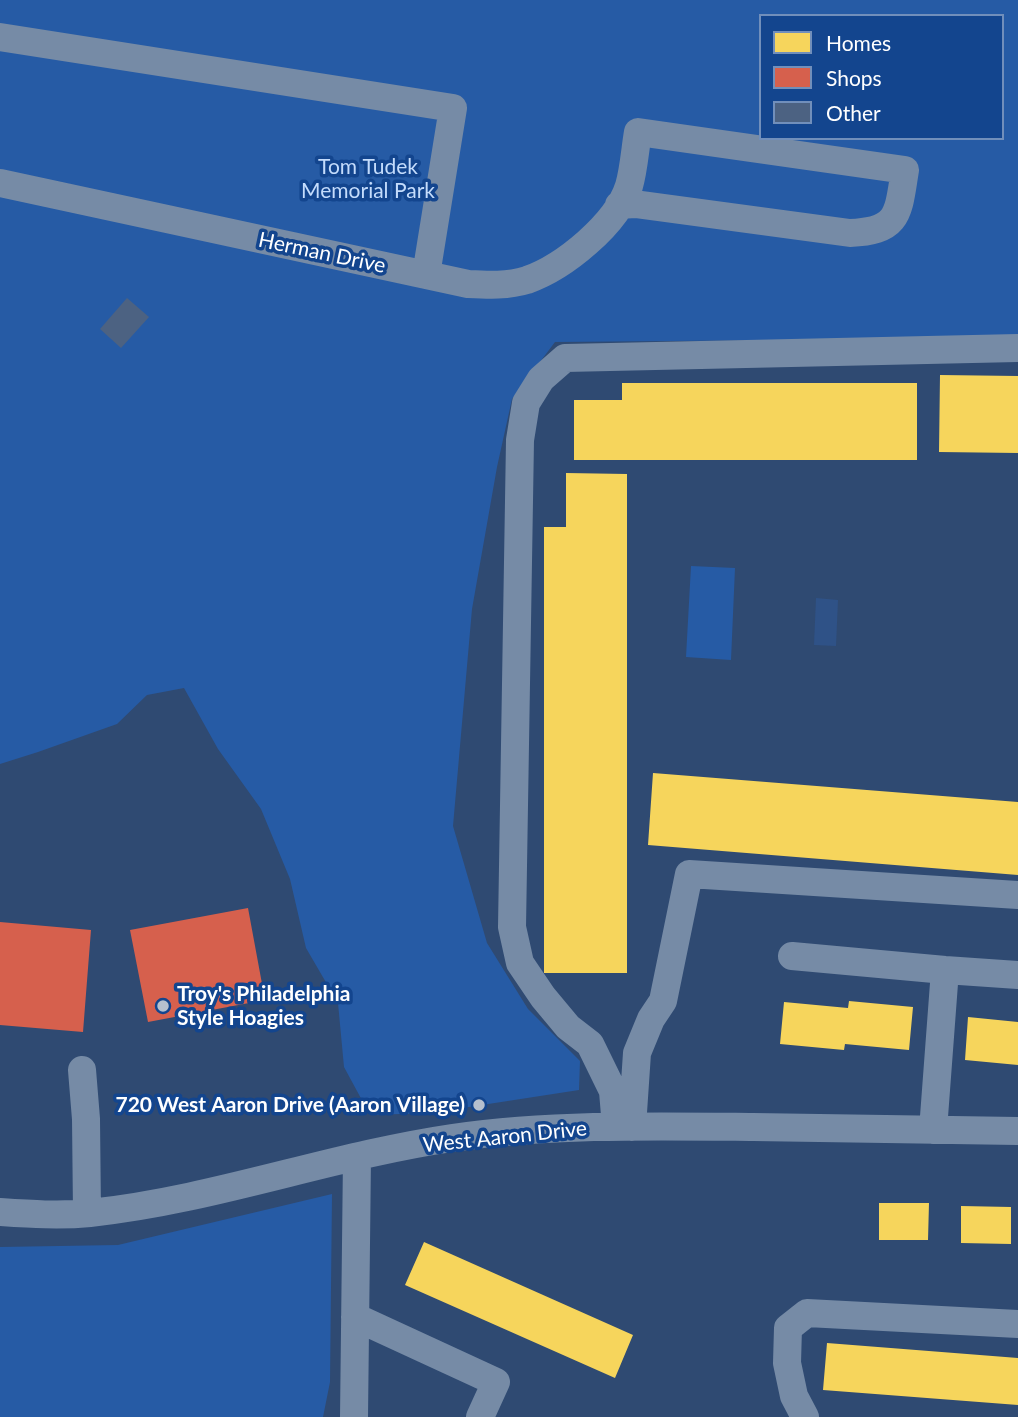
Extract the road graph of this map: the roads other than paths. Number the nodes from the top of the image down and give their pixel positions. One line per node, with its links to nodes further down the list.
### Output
1 (0, 37): 4 (street)
2 (0, 183): 4 (street, Herman Drive)
3 (620, 205): 3 (street); 4 (street, Herman Drive)
4 (426, 275)
5 (1018, 348): 11 (street)
6 (1018, 895): 10 (street)
7 (792, 956): 8 (street)
8 (945, 970): 9 (street); 14 (street)
9 (1018, 975)
10 (644, 1036): 11 (street); 13 (street)
11 (590, 1044): 13 (street)
12 (82, 1070): 18 (street)
13 (624, 1127): 14 (street, West Aaron Drive); 16 (street, West Aaron Drive)
14 (933, 1130): 15 (street, West Aaron Drive)
15 (1018, 1131)
16 (357, 1157): 18 (street, West Aaron Drive); 19 (street)
17 (0, 1212): 18 (street, West Aaron Drive)
18 (88, 1213)
19 (355, 1317): 21 (street); 22 (street)
20 (1018, 1324): 23 (street)
21 (354, 1417)
22 (480, 1417)
23 (805, 1417)

